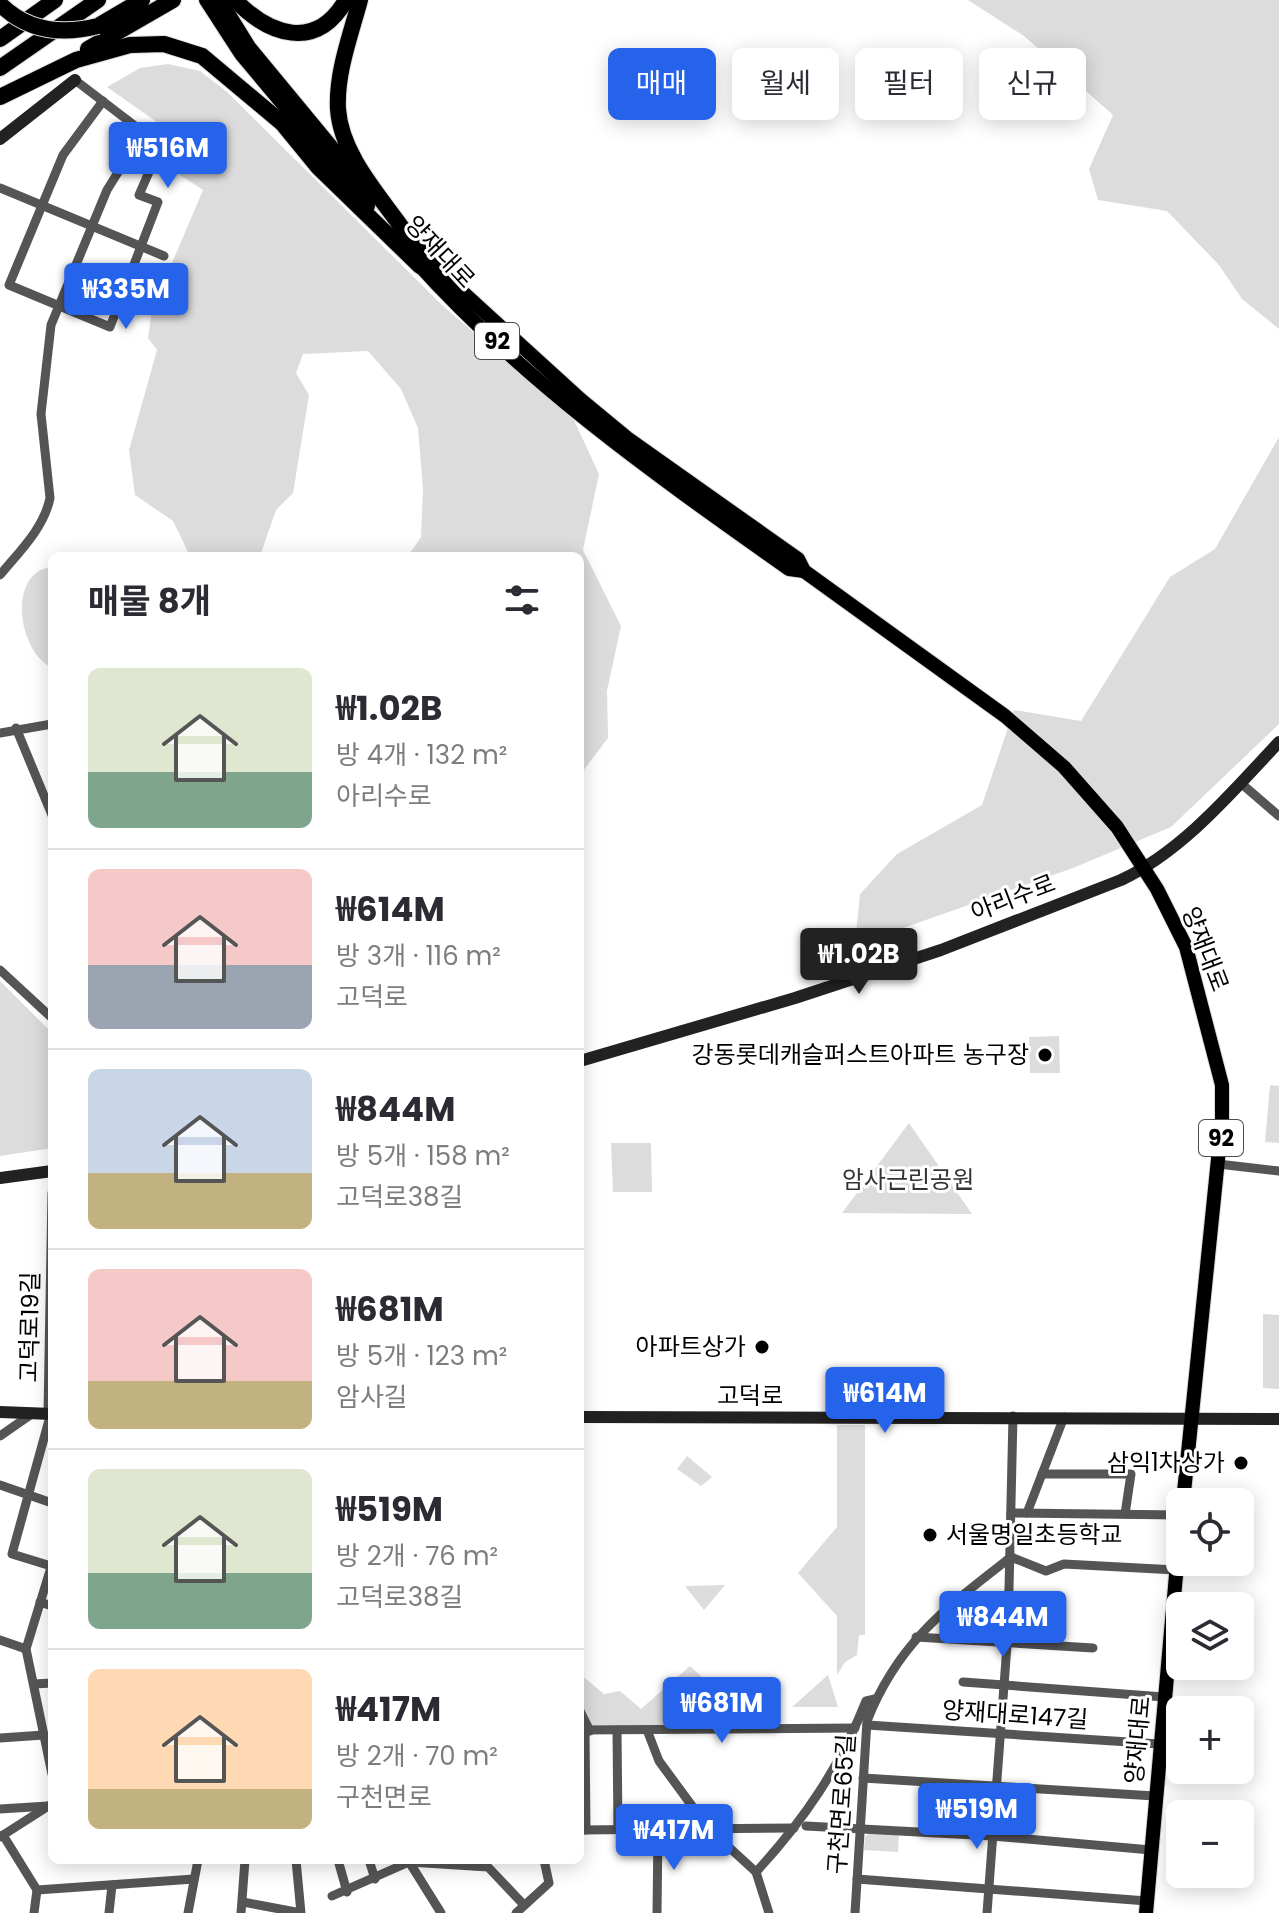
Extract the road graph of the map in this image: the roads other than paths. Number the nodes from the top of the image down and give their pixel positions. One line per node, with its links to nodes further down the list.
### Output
1 (55, 0): 11 (highway)
2 (98, 0): 13 (highway)
3 (142, 0): 10 (highway, bridge)
4 (173, 0): 14 (highway)
5 (206, 0): 12 (main road, 양재대로)
6 (220, 0): 12 (main road, 양재대로 / 92)
7 (235, 0): 8 (highway)
8 (346, 0)
9 (360, 0): 23 (highway)
10 (0, 4)
11 (0, 39)
12 (245, 50): 23 (main road, 양재대로 / 92); 26 (main road, 양재대로 / 92)
13 (0, 68)
14 (51, 70): 16 (highway); 26 (highway)
15 (75, 80): 17 (street); 18 (main road)
16 (0, 97)
17 (103, 101): 19 (street); 21 (street)
18 (0, 139)
19 (125, 160): 22 (street); 24 (street)
20 (0, 188): 21 (street)
21 (43, 206): 22 (street); 27 (street)
22 (91, 226): 24 (street); 27 (street)
23 (405, 232): 28 (main road, 양재대로 / 92)
24 (141, 247): 25 (street); 27 (street)
25 (164, 256)
26 (420, 266): 28 (main road, 양재대로 / 92)
27 (59, 305): 29 (street)
28 (804, 571): 37 (main road, 양재대로 / 92)
29 (0, 575)
30 (48, 724): 31 (street)
31 (16, 728): 32 (street); 35 (street)
32 (0, 733)
33 (1279, 742): 34 (main road, 아리수로)
34 (1243, 785): 36 (street); 37 (main road, 아리수로)
35 (48, 805)
36 (1279, 816)
37 (1144, 869): 40 (main road, 아리수로); 41 (main road, 양재대로 / 92)
38 (0, 970): 39 (street)
39 (48, 1014)
40 (584, 1060)
41 (1218, 1164): 42 (street); 52 (main road, 양재대로 / 92)
42 (1279, 1171)
43 (48, 1172): 44 (main road)
44 (0, 1178)
45 (0, 1412): 46 (main road)
46 (33, 1413): 47 (main road); 54 (street)
47 (48, 1413)
48 (1013, 1416): 49 (main road, 고덕로); 50 (main road, 고덕로); 60 (street)
49 (584, 1417)
50 (1064, 1417): 52 (main road, 고덕로); 55 (street)
51 (1279, 1419): 52 (main road, 고덕로)
52 (1191, 1420): 57 (main road, 양재대로 / 92)
53 (48, 1421): 58 (street, 고덕로19길)
54 (0, 1436)
55 (1042, 1474): 61 (street); 62 (street)
56 (0, 1485): 58 (street)
57 (1184, 1488)
58 (29, 1495): 59 (street); 65 (street, 고덕로19길)
59 (48, 1502)
60 (1011, 1513): 61 (street); 64 (street)
61 (1027, 1513): 62 (street)
62 (1125, 1514): 63 (street)
63 (1166, 1515)
64 (1011, 1557): 66 (street); 71 (street); 73 (street)
65 (48, 1564)
66 (1166, 1569)
67 (1175, 1576): 80 (main road, 양재대로)
68 (48, 1577): 69 (street)
69 (40, 1602): 70 (street); 75 (street)
70 (48, 1605)
71 (916, 1637): 73 (street); 81 (street)
72 (0, 1640): 75 (street)
73 (1008, 1643): 74 (street); 79 (street)
74 (1093, 1648)
75 (26, 1649): 78 (street)
76 (963, 1682): 79 (street)
77 (48, 1683): 78 (street)
78 (34, 1684): 83 (street)
79 (1005, 1685): 80 (street); 89 (street)
80 (1164, 1697): 92 (main road, 양재대로)
81 (875, 1699): 84 (street, 구천면로65길); 85 (street)
82 (48, 1715): 83 (street)
83 (40, 1716): 90 (street)
84 (867, 1725): 89 (street, 양재대로147길); 94 (street, 구천면로65길)
85 (855, 1728): 87 (street); 102 (street)
86 (617, 1730): 87 (street); 88 (street); 105 (street)
87 (647, 1730): 103 (street)
88 (584, 1734)
89 (1001, 1734): 92 (street, 양재대로147길); 95 (street)
90 (44, 1735): 91 (street); 93 (street)
91 (0, 1738)
92 (1160, 1744): 96 (main road, 양재대로)
93 (48, 1754)
94 (863, 1778): 95 (street); 101 (street, 구천면로65길)
95 (997, 1787): 96 (street); 108 (street)
96 (1155, 1796): 109 (main road, 양재대로)
97 (48, 1805): 99 (street)
98 (48, 1807): 107 (street)
99 (0, 1809)
100 (806, 1826): 101 (street)
101 (860, 1827): 108 (street); 122 (street, 구천면로65길)
102 (794, 1828): 103 (street); 119 (street)
103 (709, 1829): 106 (street); 119 (street)
104 (584, 1830): 105 (street)
105 (618, 1830): 106 (street)
106 (658, 1830): 138 (street)
107 (2, 1836): 125 (street)
108 (993, 1836): 109 (street); 124 (street)
109 (1151, 1850): 130 (main road, 양재대로)
110 (197, 1864): 120 (street)
111 (245, 1864): 128 (street)
112 (296, 1864): 135 (street)
113 (339, 1864): 126 (street)
114 (370, 1864): 121 (street)
115 (402, 1864): 121 (street)
116 (410, 1864): 136 (street)
117 (448, 1864): 129 (street)
118 (545, 1864): 129 (street)
119 (756, 1872): 139 (street)
120 (194, 1879): 123 (street); 133 (street)
121 (375, 1879): 126 (street)
122 (857, 1879): 124 (street); 140 (street, 구천면로65길)
123 (112, 1885): 125 (street); 132 (street)
124 (989, 1887): 130 (street); 141 (street)
125 (37, 1890): 131 (street)
126 (347, 1892): 127 (street)
127 (332, 1896)
128 (243, 1902): 134 (street); 135 (street)
129 (524, 1905): 137 (street)
130 (1146, 1907)
131 (34, 1913)
132 (109, 1913)
133 (188, 1913)
134 (241, 1913)
135 (301, 1913)
136 (441, 1913)
137 (516, 1913)
138 (657, 1913)
139 (769, 1913)
140 (855, 1913)
141 (987, 1913)

